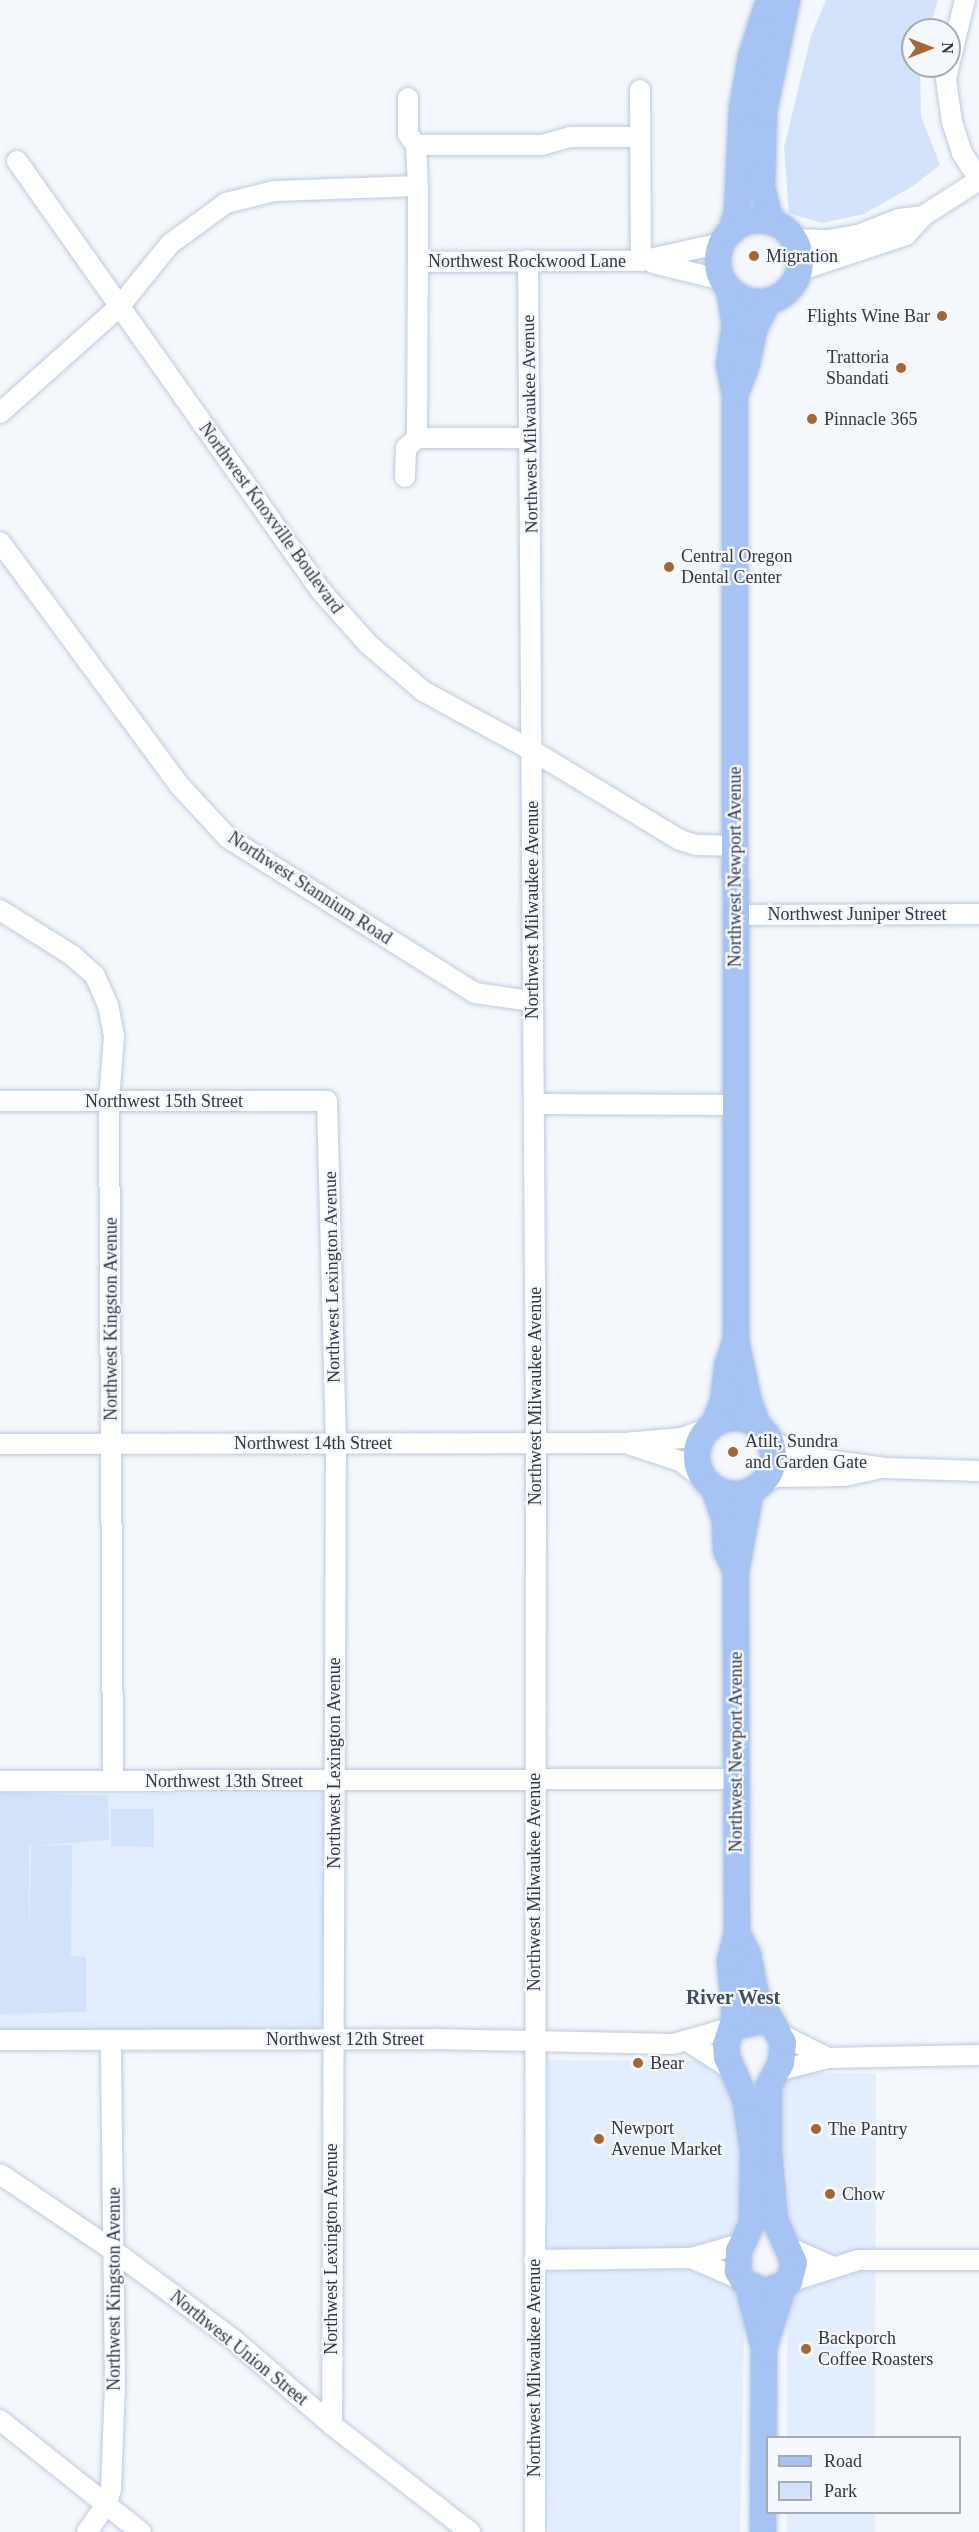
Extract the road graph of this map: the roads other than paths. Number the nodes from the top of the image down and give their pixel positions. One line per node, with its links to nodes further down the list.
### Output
1 (773, 0): 15 (main road)
2 (787, 0): 14 (main road)
3 (965, 0): 4 (street)
4 (961, 18)
5 (946, 78): 11 (street)
6 (640, 90): 8 (street)
7 (408, 98): 9 (street, Northwest Rockwood Lane)
8 (640, 137): 9 (street); 18 (street)
9 (416, 145): 12 (street, Northwest Rockwood Lane)
10 (17, 161): 23 (street, Northwest Knoxville Boulevard)
11 (979, 180): 13 (street)
12 (418, 186): 19 (street, Northwest Rockwood Lane); 23 (street)
13 (923, 216): 16 (street); 20 (street)
14 (771, 222): 15 (main road); 16 (main road)
15 (726, 238): 18 (street, Northwest Rockwood Lane); 21 (main road)
16 (793, 239): 20 (main road)
17 (528, 260): 18 (street, Northwest Rockwood Lane); 19 (street, Northwest Rockwood Lane); 27 (street, Northwest Milwaukee Avenue)
18 (641, 261): 21 (street, Northwest Rockwood Lane)
19 (418, 262): 26 (street)
20 (798, 271): 22 (main road)
21 (726, 284): 22 (main road); 24 (main road, Northwest Newport Avenue)
22 (768, 301): 24 (main road, Northwest Newport Avenue)
23 (119, 307): 25 (street); 30 (street, Northwest Knoxville Boulevard)
24 (735, 395): 31 (main road, Northwest Newport Avenue)
25 (0, 413)
26 (417, 438): 27 (street); 28 (street)
27 (529, 438): 30 (street, Northwest Milwaukee Avenue)
28 (405, 477)
29 (0, 542): 35 (street, Northwest Stannium Road)
30 (533, 751): 31 (street, Northwest Knoxville Boulevard); 35 (street, Northwest Milwaukee Avenue)
31 (735, 846): 34 (main road, Northwest Newport Avenue)
32 (0, 910): 37 (street, Northwest Kingston Avenue)
33 (979, 914): 34 (street, Northwest Juniper Street)
34 (735, 915): 40 (main road, Northwest Newport Avenue)
35 (532, 1001): 39 (street, Northwest Milwaukee Avenue)
36 (0, 1101): 37 (street, Northwest 15th Street)
37 (109, 1101): 38 (street, Northwest 15th Street); 47 (street, Northwest Kingston Avenue)
38 (327, 1101): 44 (street, Northwest Lexington Avenue)
39 (534, 1104): 40 (street); 48 (street, Northwest Milwaukee Avenue)
40 (735, 1105): 41 (main road, Northwest Newport Avenue)
41 (736, 1340): 42 (main road, Northwest Newport Avenue); 43 (main road, Northwest Newport Avenue)
42 (710, 1427): 43 (main road); 45 (street, Northwest 14th Street); 51 (main road)
43 (764, 1433): 49 (street); 52 (main road)
44 (336, 1442): 47 (street, Northwest 14th Street); 48 (street, Northwest 14th Street); 55 (street, Northwest Lexington Avenue)
45 (625, 1443): 48 (street, Northwest 14th Street); 51 (street, Northwest 14th Street)
46 (0, 1444): 47 (street, Northwest 14th Street)
47 (111, 1444): 58 (street, Northwest Kingston Avenue)
48 (536, 1444): 56 (street, Northwest Milwaukee Avenue)
49 (885, 1468): 50 (street); 52 (street)
50 (979, 1471)
51 (710, 1484): 52 (main road); 53 (main road, Northwest Newport Avenue)
52 (756, 1487): 53 (main road, Northwest Newport Avenue)
53 (736, 1570): 54 (main road, Northwest Newport Avenue)
54 (735, 1779): 56 (street, Northwest 13th Street); 59 (main road, Northwest Newport Avenue)
55 (335, 1780): 56 (street, Northwest 13th Street); 58 (street, Northwest 13th Street); 62 (street, Northwest Lexington Avenue)
56 (534, 1780): 65 (street, Northwest Milwaukee Avenue)
57 (0, 1781): 58 (street, Northwest 13th Street)
58 (113, 1781)
59 (737, 1932): 60 (main road, Northwest Newport Avenue); 61 (main road, Northwest Newport Avenue)
60 (733, 2027): 61 (main road); 66 (street, Northwest 12th Street); 69 (main road, Northwest Newport Avenue)
61 (777, 2029): 68 (street); 70 (main road)
62 (332, 2039): 64 (street, Northwest 12th Street); 65 (street, Northwest 12th Street); 83 (street, Northwest Lexington Avenue)
63 (0, 2040): 64 (street, Northwest 12th Street)
64 (111, 2040): 74 (street, Northwest Kingston Avenue)
65 (533, 2041): 66 (street, Northwest 12th Street); 76 (street, Northwest Milwaukee Avenue)
66 (689, 2042): 69 (street)
67 (979, 2055): 68 (street)
68 (828, 2058): 70 (street)
69 (734, 2074): 72 (main road)
70 (775, 2074): 73 (main road)
71 (0, 2174): 74 (street, Northwest Union Street)
72 (745, 2240): 75 (street); 79 (main road)
73 (786, 2242): 78 (street); 80 (main road)
74 (114, 2251): 83 (street, Northwest Union Street); 84 (street, Northwest Kingston Avenue)
75 (691, 2258): 76 (street); 79 (street)
76 (534, 2260): 88 (street, Northwest Milwaukee Avenue)
77 (979, 2260): 78 (street)
78 (831, 2266): 80 (street)
79 (745, 2282): 80 (main road); 81 (main road)
80 (786, 2284): 81 (main road)
81 (764, 2348): 89 (main road)
82 (0, 2420): 84 (street)
83 (332, 2425): 87 (street, Northwest Union Street)
84 (107, 2503): 85 (street, Northwest Kingston Avenue); 86 (street)
85 (87, 2532)
86 (141, 2532)
87 (470, 2532)
88 (535, 2532)
89 (764, 2532)

